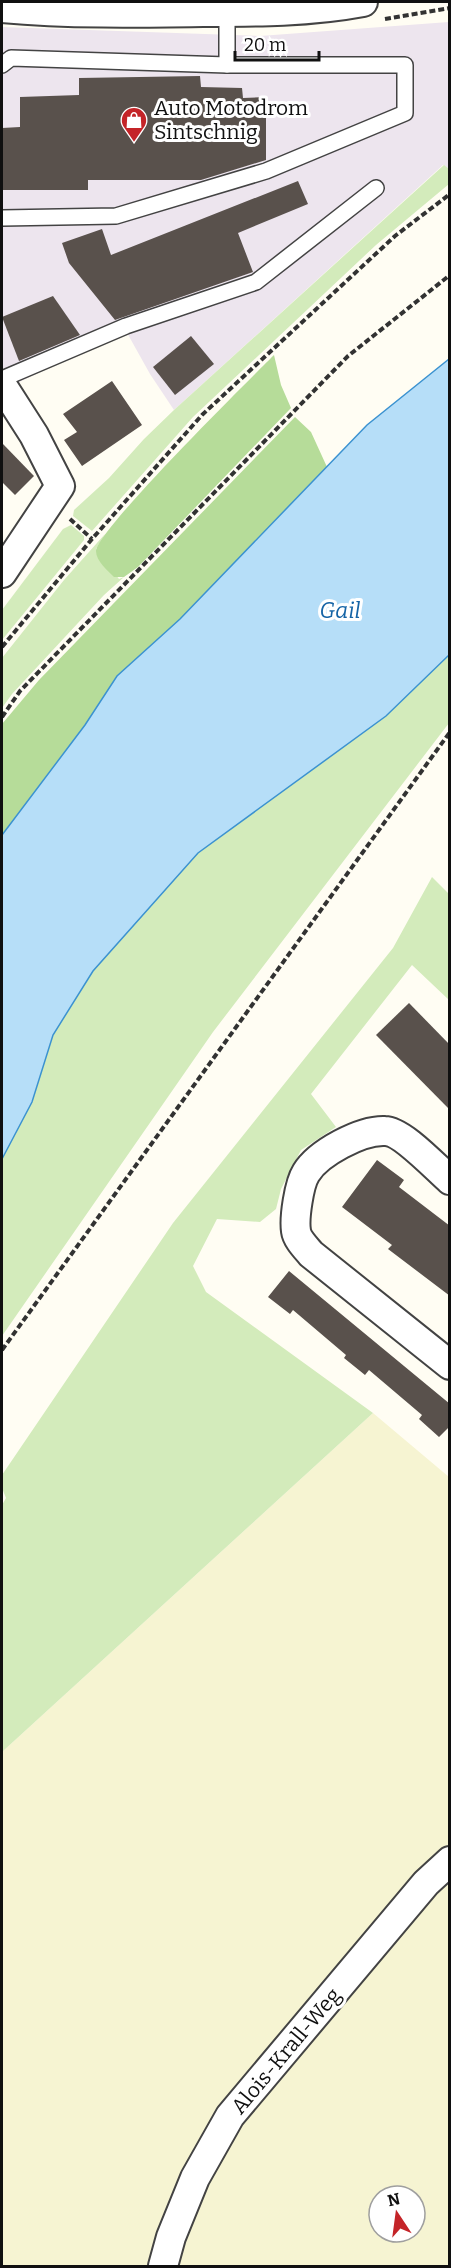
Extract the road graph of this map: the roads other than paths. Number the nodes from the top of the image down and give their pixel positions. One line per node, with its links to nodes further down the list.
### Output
1 (2, 8): 3 (street)
2 (371, 10): 3 (street)
3 (227, 12): 5 (lane)
4 (2, 65): 5 (lane)
5 (227, 65): 7 (lane)
6 (376, 188): 8 (lane)
7 (2, 218)
8 (2, 379)
9 (2, 385): 10 (street)
10 (2, 573)
11 (450, 1180): 12 (street)
12 (450, 1365)
13 (450, 1861): 14 (street, Alois-Krall-Weg)
14 (163, 2266)

